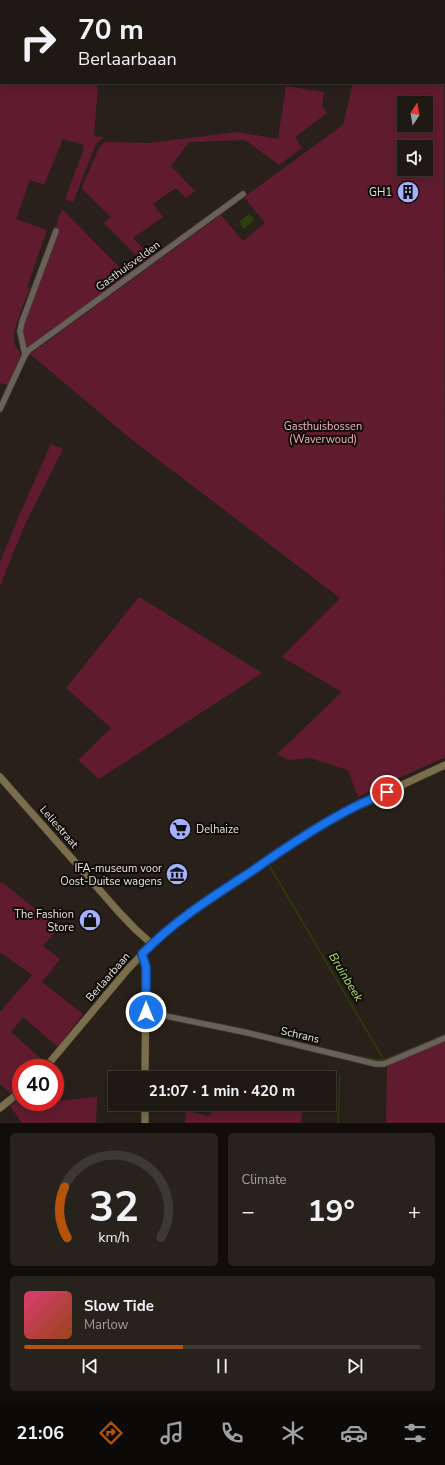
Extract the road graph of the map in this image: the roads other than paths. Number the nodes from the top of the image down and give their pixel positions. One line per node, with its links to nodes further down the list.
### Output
1 (244, 194): 3 (street, Gasthuisvelden)
2 (56, 232): 3 (street)
3 (25, 355): 4 (street, Gasthuisvelden)
4 (0, 409)
5 (445, 765): 7 (street, Berlaarbaan)
6 (0, 777): 7 (street, Leliestraat)
7 (152, 944): 8 (street, Berlaarbaan)
8 (142, 954): 9 (street); 11 (street, Berlaarbaan)
9 (146, 1012): 10 (street, Schrans); 12 (street)
10 (445, 1038)
11 (53, 1059)
12 (145, 1071)
13 (12, 1098): 14 (street)
14 (0, 1108)
15 (145, 1111): 16 (street)
16 (145, 1123)

